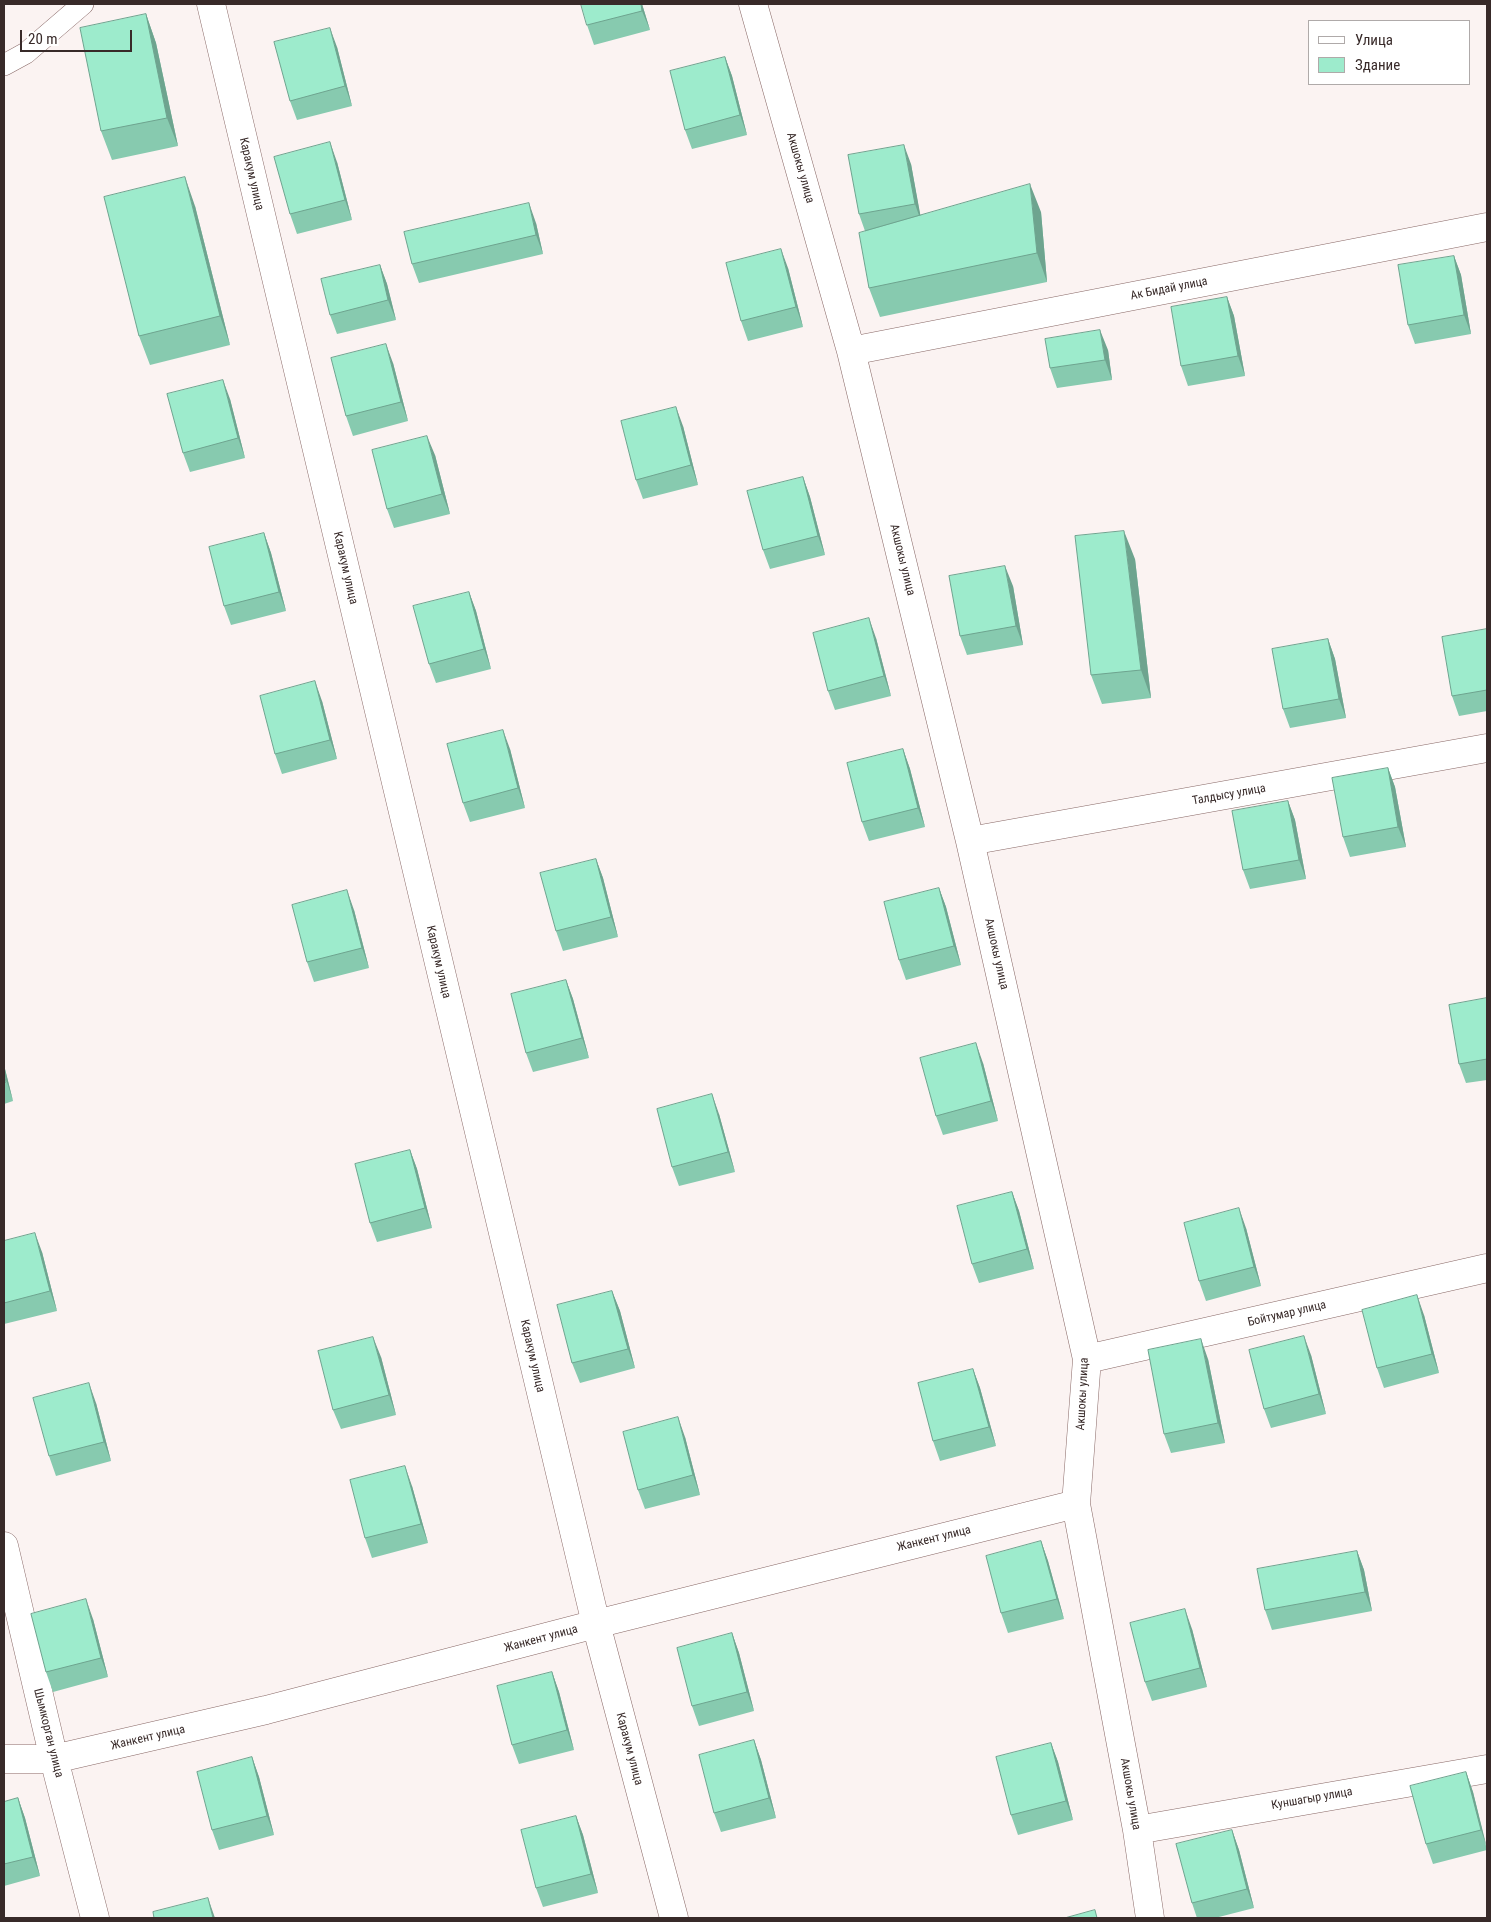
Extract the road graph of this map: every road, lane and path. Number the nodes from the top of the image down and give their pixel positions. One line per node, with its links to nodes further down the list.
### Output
1 (83, 4): 4 (lane)
2 (211, 4): 13 (street, Каракум улица)
3 (753, 4): 6 (street, Акшокы улица)
4 (4, 65)
5 (1487, 227): 6 (street, Ак Бидай улица)
6 (851, 351): 8 (street, Акшокы улица)
7 (1487, 748): 8 (street, Талдысу улица)
8 (970, 841): 10 (street, Акшокы улица)
9 (1487, 1268): 10 (street, Бойтумар улица)
10 (1087, 1359): 11 (street, Акшокы улица)
11 (1076, 1504): 13 (street, Жанкент улица); 17 (street, Акшокы улица)
12 (4, 1546): 15 (street, Шымкорган улица)
13 (596, 1624): 15 (street, Жанкент улица); 19 (street, Каракум улица)
14 (4, 1759): 15 (street, Жанкент улица)
15 (54, 1759): 18 (street, Шымкорган улица)
16 (1487, 1769): 17 (street, Куншагыр улица)
17 (1137, 1830): 20 (street, Акшокы улица)
18 (95, 1918)
19 (674, 1918)
20 (1150, 1918)

